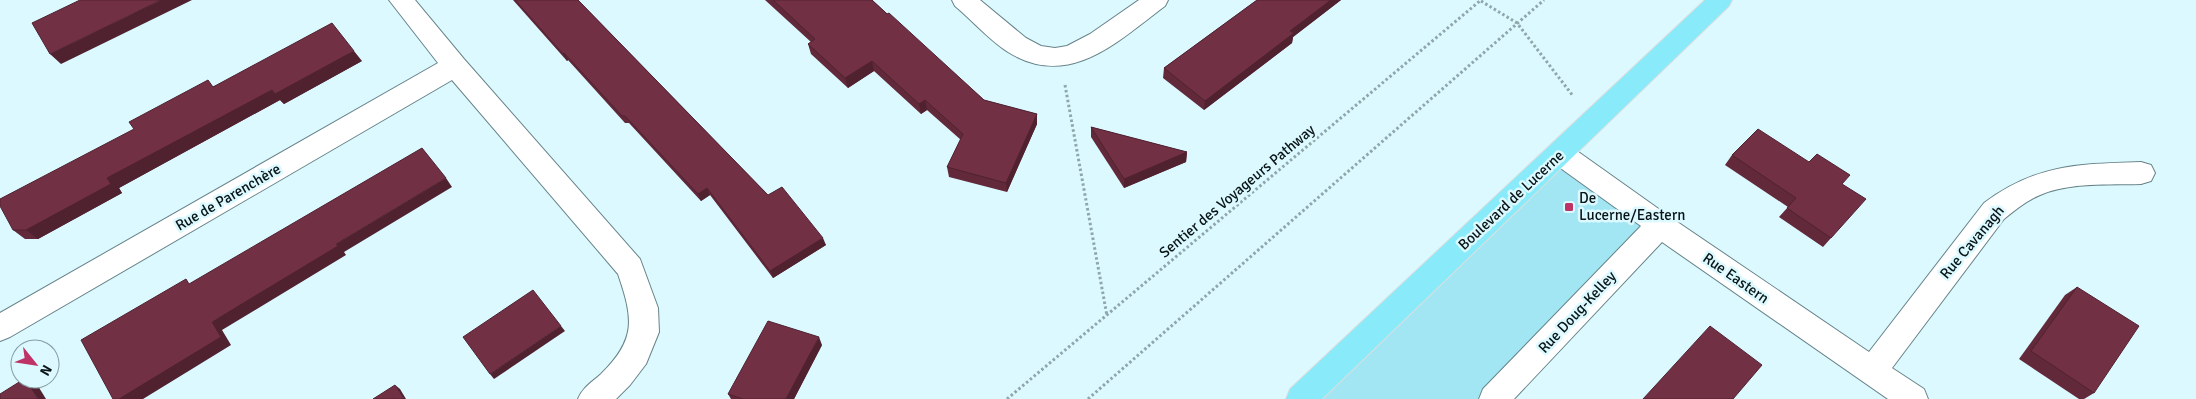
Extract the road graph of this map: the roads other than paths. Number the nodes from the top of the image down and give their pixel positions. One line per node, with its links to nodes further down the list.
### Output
1 (401, 0): 5 (street)
2 (964, 0): 3 (street)
3 (1156, 0)
4 (1720, 0): 6 (main road, Boulevard de Lucerne)
5 (455, 66): 9 (street, Rue de Parenchère); 11 (street)
6 (1561, 154): 8 (street, Rue Eastern); 12 (main road, Boulevard de Lucerne)
7 (2141, 173): 10 (street, Rue Cavanagh)
8 (1660, 225): 10 (street, Rue Eastern); 13 (street, Rue Doug-Kelley)
9 (0, 328)
10 (1872, 371): 14 (street, Rue Eastern)
11 (593, 399)
12 (1301, 399)
13 (1494, 399)
14 (1913, 399)

